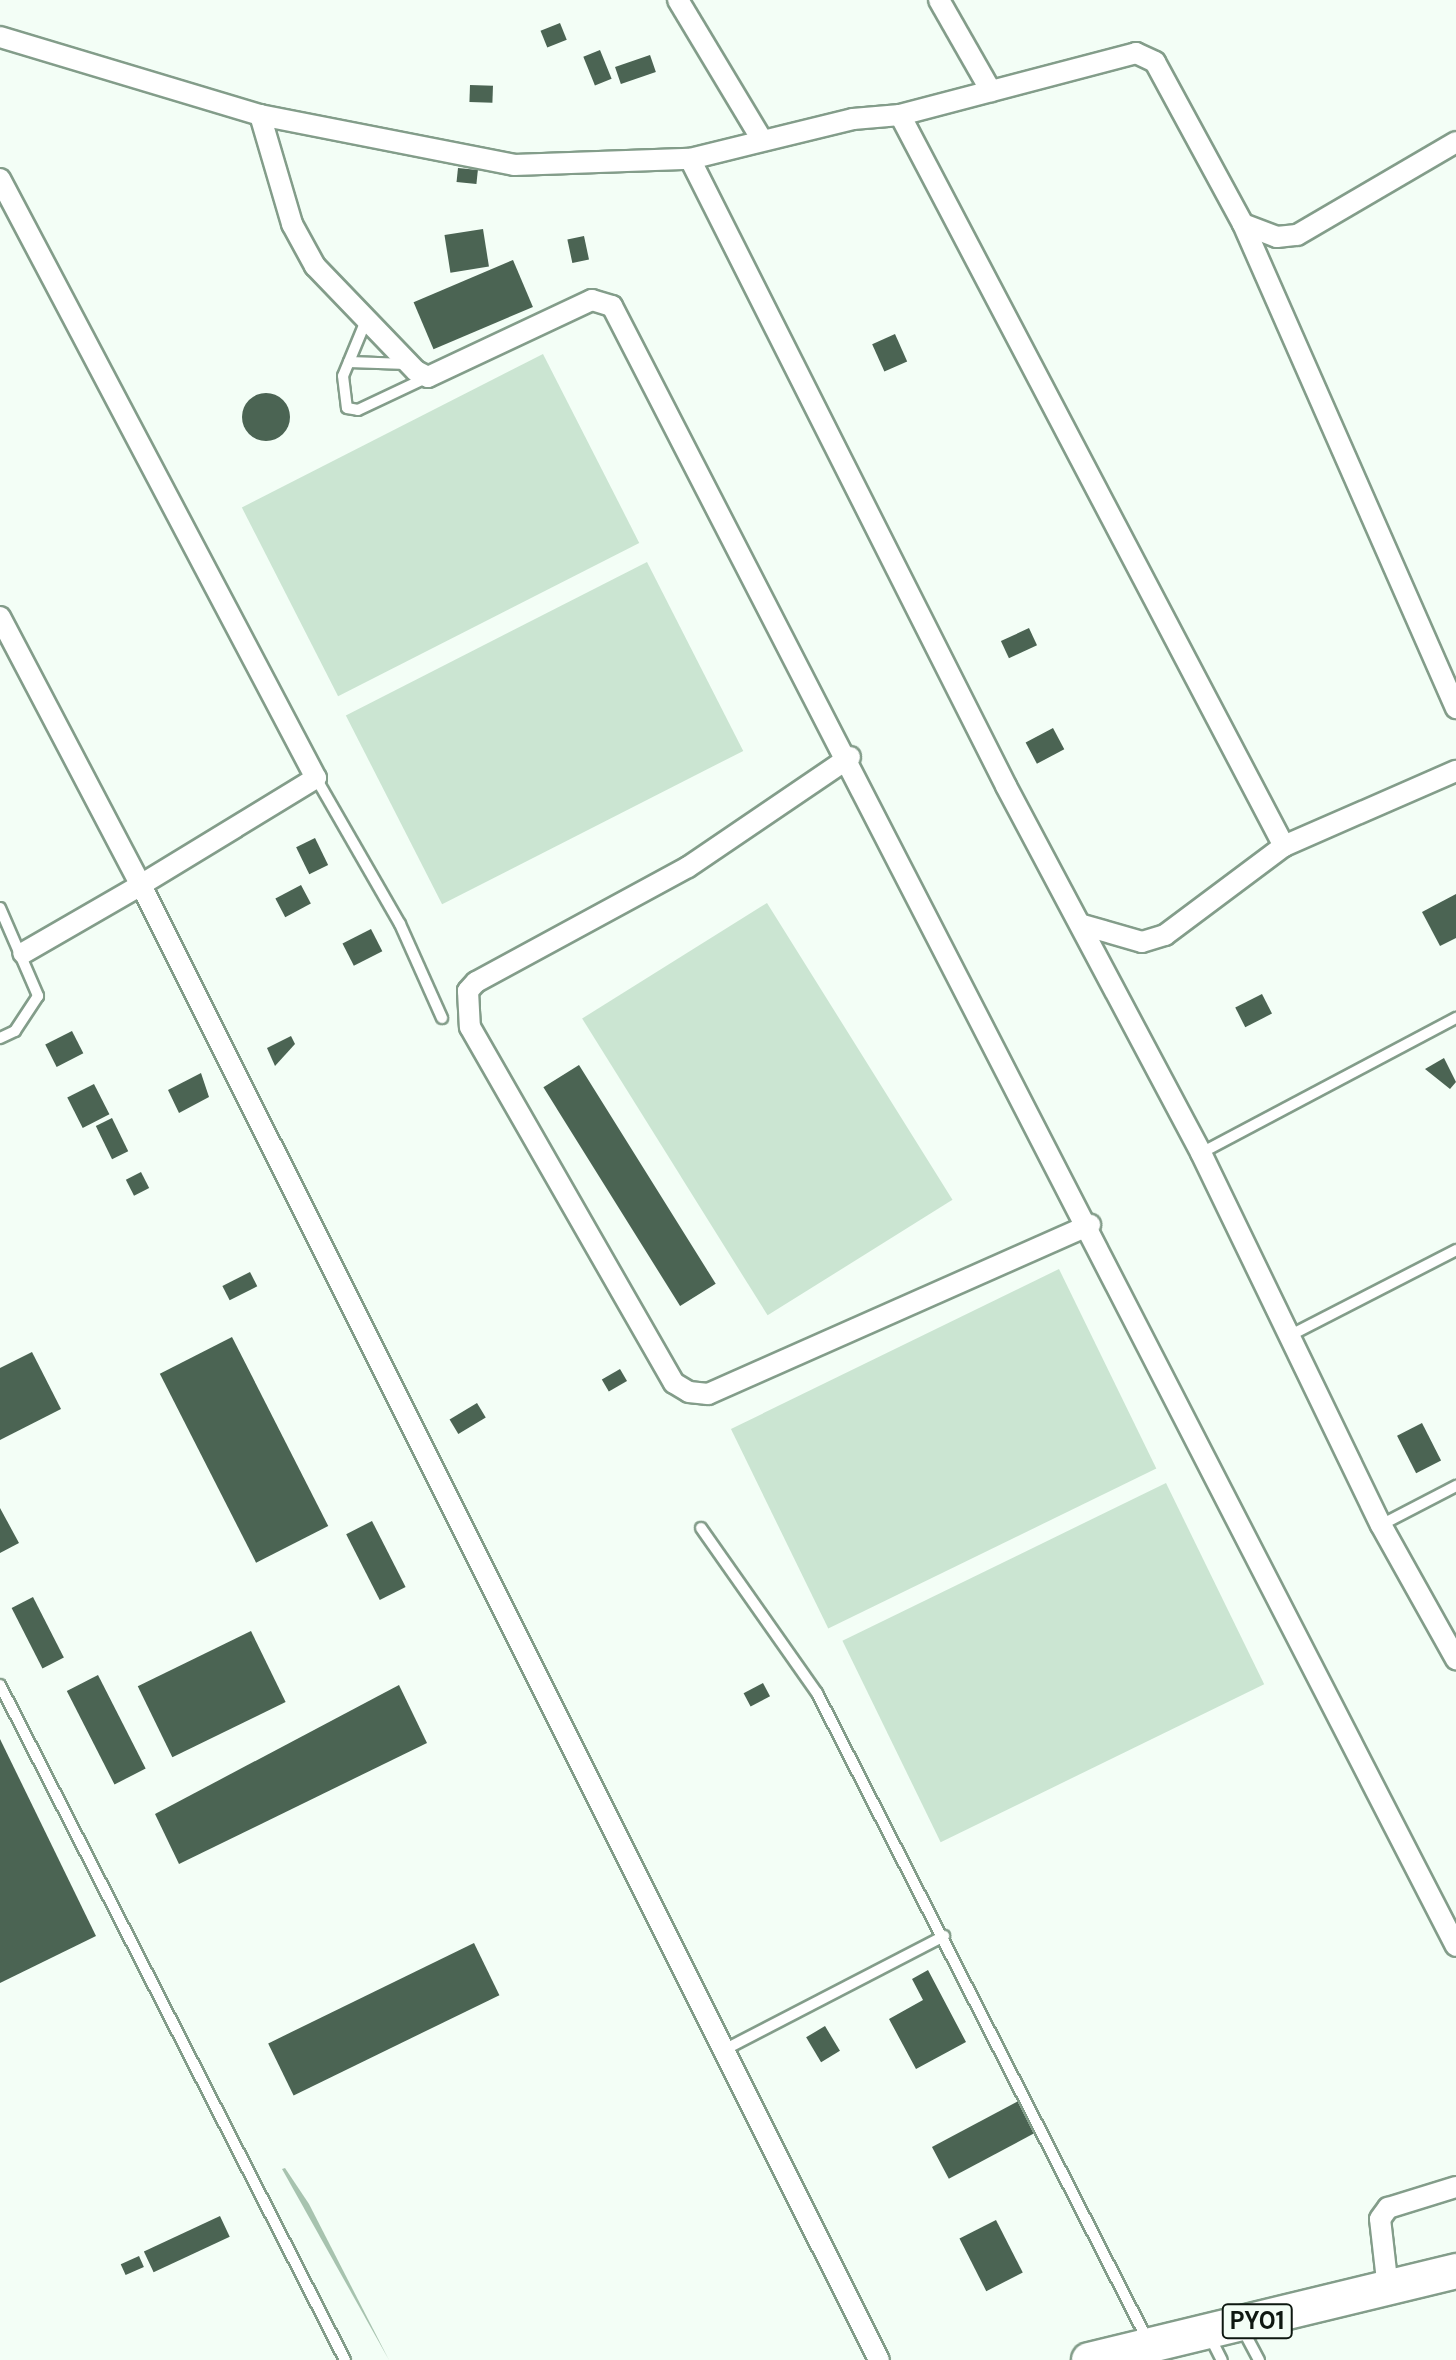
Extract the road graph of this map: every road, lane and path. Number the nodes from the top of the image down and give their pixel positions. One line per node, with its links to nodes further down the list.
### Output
1 (678, 0): 7 (street)
2 (939, 0): 4 (street)
3 (0, 37): 5 (street)
4 (991, 91): 6 (street); 11 (street)
5 (260, 115): 9 (street); 12 (street)
6 (900, 115): 7 (street); 21 (street)
7 (762, 140): 9 (street)
8 (1456, 142): 11 (street)
9 (690, 159): 24 (street)
10 (0, 179): 20 (street)
11 (1243, 224): 17 (street)
12 (365, 323): 13 (lane); 14 (street)
13 (349, 362): 14 (lane); 15 (lane)
14 (409, 364): 15 (street)
15 (428, 377): 18 (street)
16 (0, 617): 22 (street)
17 (1456, 708)
18 (850, 757): 30 (street); 30 (street)
19 (1456, 771): 21 (street)
20 (316, 778): 22 (street); 26 (lane)
21 (1284, 846): 24 (street)
22 (141, 885): 25 (street); 40 (street)
23 (0, 908): 25 (lane)
24 (1083, 925): 29 (street)
25 (23, 953): 28 (lane)
26 (442, 1018)
27 (1456, 1018): 29 (lane)
28 (0, 1038)
29 (1201, 1153): 32 (street)
30 (1090, 1225): 39 (street)
31 (1456, 1250): 32 (lane)
32 (1289, 1336): 34 (street)
33 (1456, 1486): 34 (lane)
34 (1381, 1525): 36 (street)
35 (701, 1528): 38 (lane)
36 (1456, 1659)
37 (0, 1685): 46 (lane)
38 (944, 1936): 40 (lane); 45 (lane)
39 (1456, 1946)
40 (724, 2050): 47 (street)
41 (1456, 2187): 43 (street)
42 (1441, 2275): 43 (highway, PY01)
43 (1388, 2289): 44 (highway, PY01)
44 (1224, 2339): 45 (highway, PY01); 49 (lane)
45 (1152, 2348): 48 (highway, PY01)
46 (345, 2360)
47 (879, 2360)
48 (1089, 2360)
49 (1259, 2360)

